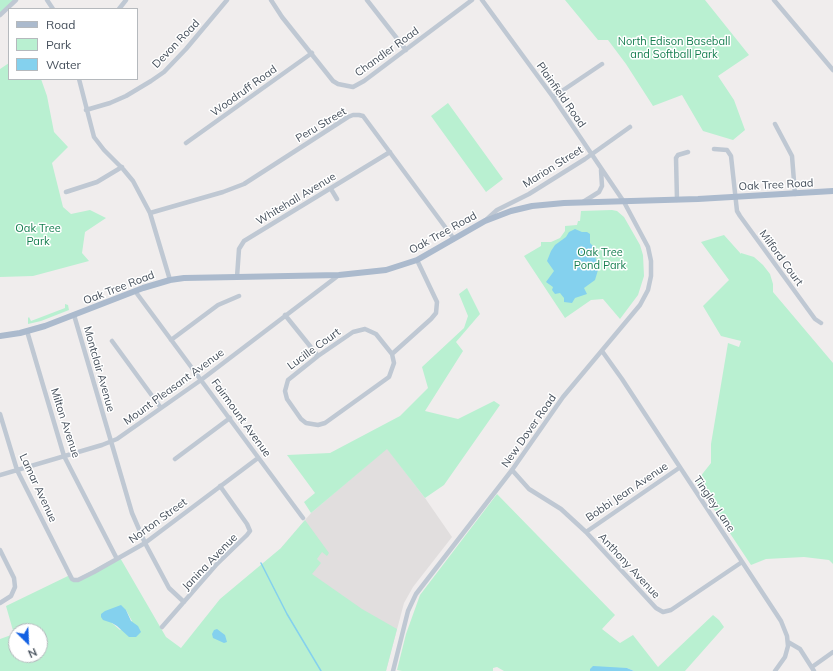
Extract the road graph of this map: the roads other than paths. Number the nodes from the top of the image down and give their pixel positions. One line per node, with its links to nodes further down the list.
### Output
1 (16, 0): 10 (street)
2 (126, 0): 9 (street)
3 (227, 0): 17 (street, Devon Road)
4 (271, 0): 12 (street, Chandler Road)
5 (367, 0): 11 (street)
6 (472, 0): 11 (street, Chandler Road)
7 (482, 0): 16 (street, Plainfield Road)
8 (774, 0): 14 (street)
9 (120, 8)
10 (0, 15)
11 (406, 50): 12 (street, Chandler Road)
12 (312, 53): 20 (street, Woodruff Road)
13 (602, 64): 16 (street)
14 (833, 70)
15 (79, 80): 17 (street)
16 (553, 97): 24 (street, Plainfield Road)
17 (86, 110): 25 (street)
18 (775, 124): 30 (street)
19 (630, 127): 24 (street, Marion Street)
20 (186, 143)
21 (714, 149): 31 (street, Milford Court)
22 (390, 152): 27 (street, Whitehall Avenue); 36 (street, Peru Street); 38 (street, Peru Street)
23 (688, 152): 33 (street)
24 (592, 154): 26 (street, Plainfield Road); 37 (street, Marion Street)
25 (122, 167): 29 (street); 36 (street)
26 (601, 169): 34 (street, Plainfield Road); 35 (street)
27 (331, 189): 32 (street); 41 (street, Whitehall Avenue)
28 (833, 191): 30 (main road, Oak Tree Road)
29 (66, 192)
30 (795, 194): 31 (main road, Oak Tree Road)
31 (736, 197): 33 (main road, Oak Tree Road); 47 (street, Milford Court)
32 (338, 199)
33 (677, 200): 34 (main road, Oak Tree Road)
34 (624, 202): 35 (main road, Oak Tree Road); 52 (street, New Dover Road)
35 (581, 203): 37 (main road, Oak Tree Road)
36 (150, 213): 42 (street)
37 (485, 221): 38 (main road, Oak Tree Road)
38 (454, 239): 39 (main road, Oak Tree Road)
39 (416, 260): 40 (main road, Oak Tree Road); 53 (street)
40 (340, 275): 41 (main road, Oak Tree Road); 46 (street, Mount Pleasant Avenue)
41 (237, 277): 42 (main road, Oak Tree Road)
42 (170, 280): 43 (main road, Oak Tree Road)
43 (135, 291): 45 (main road, Oak Tree Road); 50 (street, Fairmount Avenue)
44 (239, 296): 50 (street)
45 (74, 315): 48 (main road, Oak Tree Road); 60 (street, Montclair Avenue)
46 (285, 315): 54 (street); 55 (street, Mount Pleasant Avenue)
47 (821, 323)
48 (27, 331): 49 (main road, Oak Tree Road); 61 (street, Milton Avenue)
49 (0, 336)
50 (171, 340): 55 (street, Fairmount Avenue)
51 (112, 341): 56 (street)
52 (602, 351): 64 (street, Tingley Lane); 66 (street, New Dover Road)
53 (392, 354): 54 (street, Lucille Court); 54 (street, Lucille Court)
54 (318, 356)
55 (201, 380): 56 (street, Mount Pleasant Avenue); 58 (street, Fairmount Avenue)
56 (161, 408): 60 (street, Mount Pleasant Avenue)
57 (0, 414): 59 (street, Lamar Avenue)
58 (230, 418): 62 (street, Fairmount Avenue); 63 (street)
59 (1, 423): 65 (street, Lamar Avenue)
60 (111, 442): 61 (street, Mount Pleasant Avenue); 71 (street, Montclair Avenue)
61 (64, 456): 65 (street, Mount Pleasant Avenue); 73 (street, Milton Avenue)
62 (258, 458): 68 (street, Norton Street); 69 (street, Fairmount Avenue)
63 (175, 459)
64 (679, 468): 70 (street, Bobbi Jean Avenue); 74 (street, Tingley Lane)
65 (17, 470): 67 (street, Mount Pleasant Avenue); 75 (street, Lamar Avenue)
66 (512, 470): 70 (street, Anthony Avenue); 82 (street, New Dover Road)
67 (0, 475)
68 (220, 486): 71 (street, Norton Street); 76 (street, Janina Avenue)
69 (303, 518)
70 (586, 532): 74 (street, Anthony Avenue)
71 (145, 543): 73 (street, Norton Street); 76 (street, Montclair Avenue)
72 (0, 550): 77 (street)
73 (117, 559): 75 (street, Norton Street)
74 (742, 562): 79 (street, Tingley Lane)
75 (66, 568)
76 (184, 602): 78 (street, Janina Avenue)
77 (0, 603)
78 (162, 627)
79 (788, 642): 81 (street); 83 (street)
80 (833, 652): 81 (street)
81 (813, 669)
82 (393, 671)
83 (775, 671)

